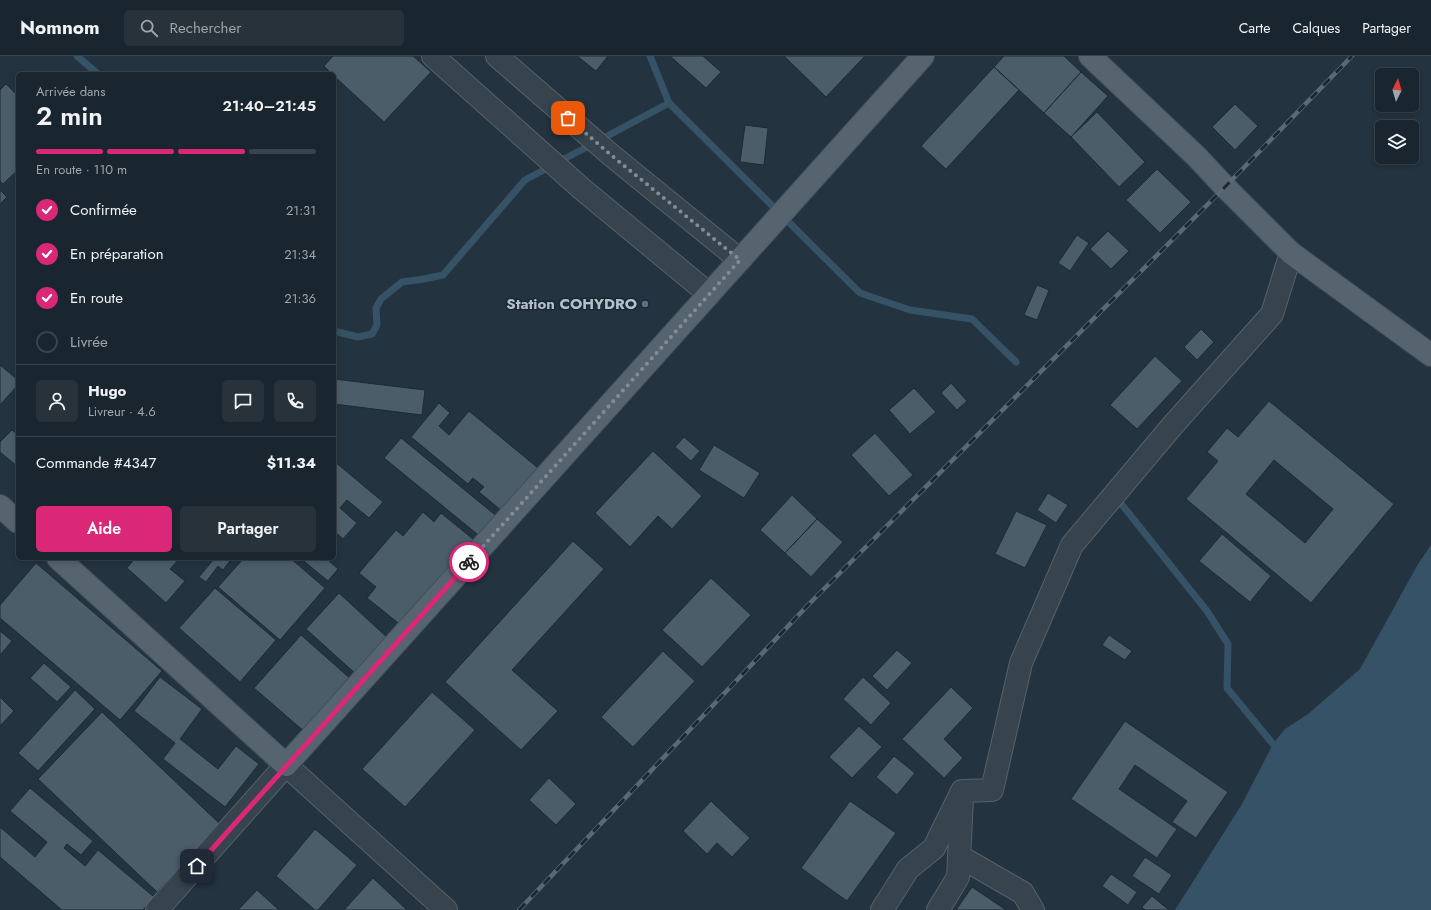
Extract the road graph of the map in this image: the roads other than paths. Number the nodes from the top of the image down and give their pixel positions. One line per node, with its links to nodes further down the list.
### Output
1 (433, 56): 7 (street)
2 (497, 56): 6 (street)
3 (923, 56): 6 (main road)
4 (1090, 56): 5 (main road)
5 (1291, 253): 8 (main road); 11 (street)
6 (740, 260): 7 (main road)
7 (709, 294): 10 (main road)
8 (1431, 355)
9 (60, 560): 10 (main road)
10 (286, 765): 13 (street); 14 (street)
11 (962, 791): 12 (street); 15 (street)
12 (959, 856): 16 (street); 17 (street)
13 (157, 910)
14 (446, 910)
15 (882, 910)
16 (938, 910)
17 (1032, 910)

